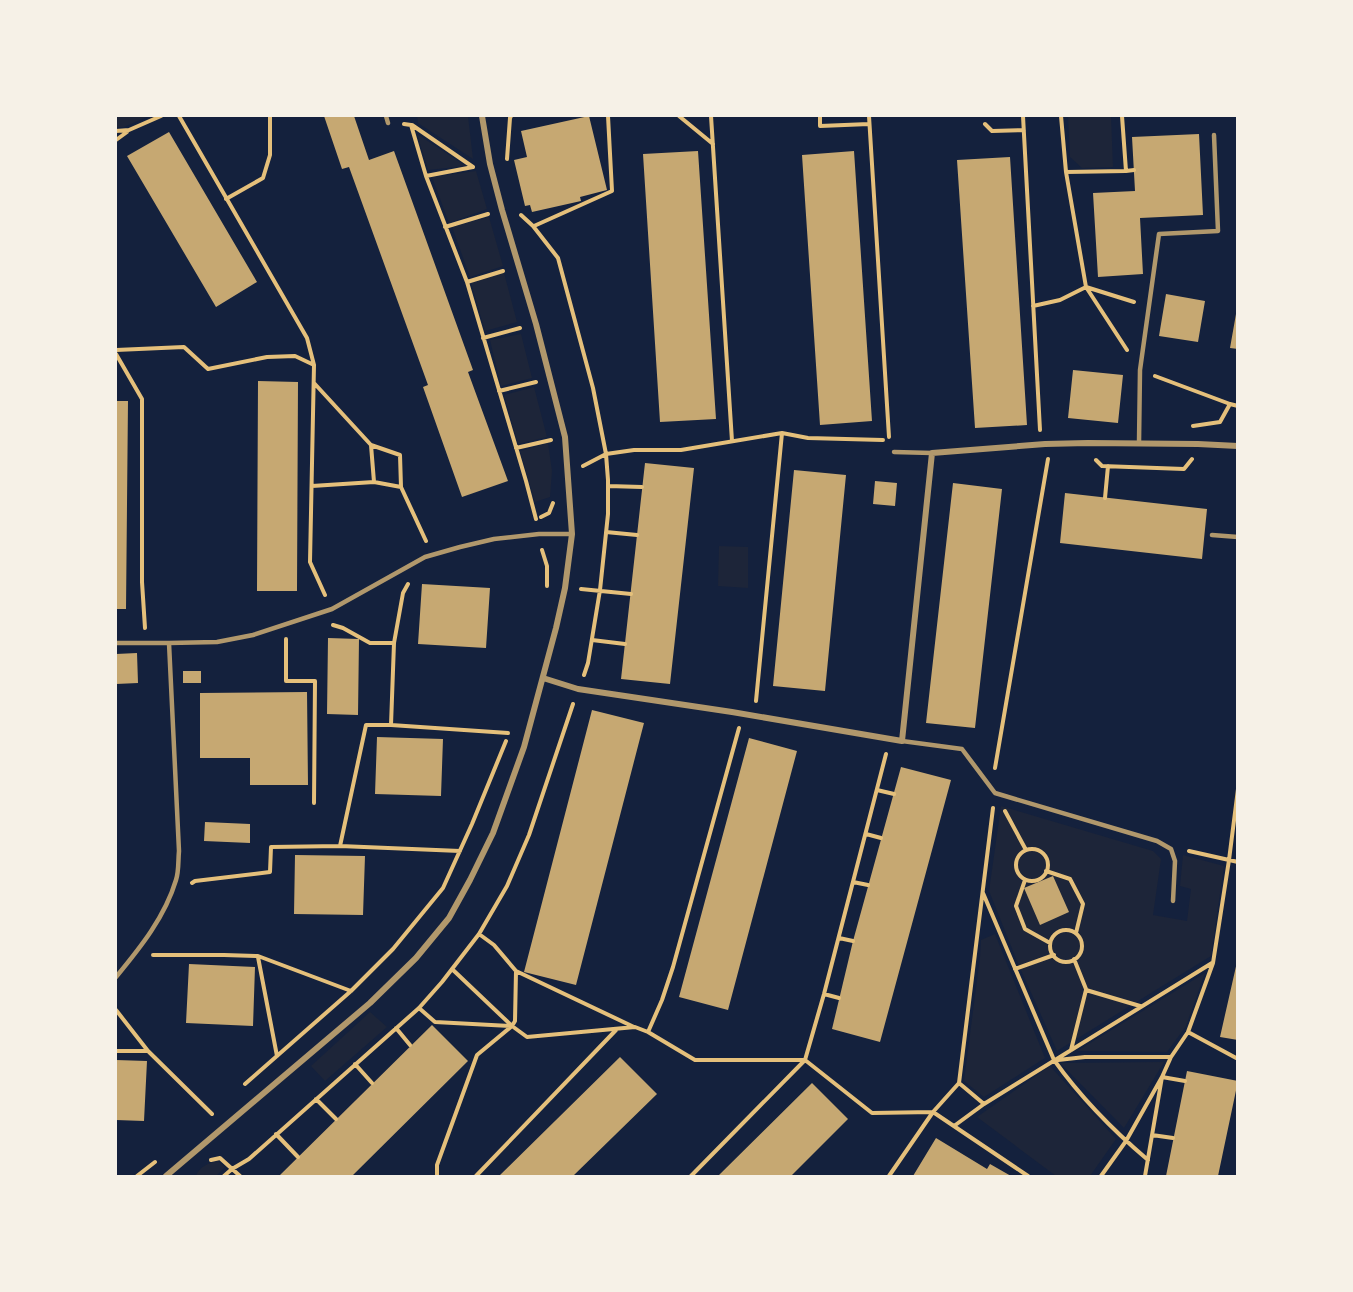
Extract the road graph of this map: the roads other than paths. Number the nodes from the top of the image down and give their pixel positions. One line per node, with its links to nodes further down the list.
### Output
1 (386, 116): 3 (lane)
2 (482, 116): 9 (street)
3 (388, 123)
4 (1214, 135): 5 (lane)
5 (1139, 443): 6 (street); 8 (street)
6 (1238, 446)
7 (894, 452): 8 (lane)
8 (932, 453): 15 (street)
9 (572, 534): 13 (lane); 14 (street)
10 (1212, 535): 11 (lane)
11 (1238, 537)
12 (116, 643): 13 (lane)
13 (169, 644): 17 (lane)
14 (543, 678): 15 (street); 18 (street)
15 (902, 741): 16 (lane)
16 (1173, 901)
17 (116, 977)
18 (166, 1176)

